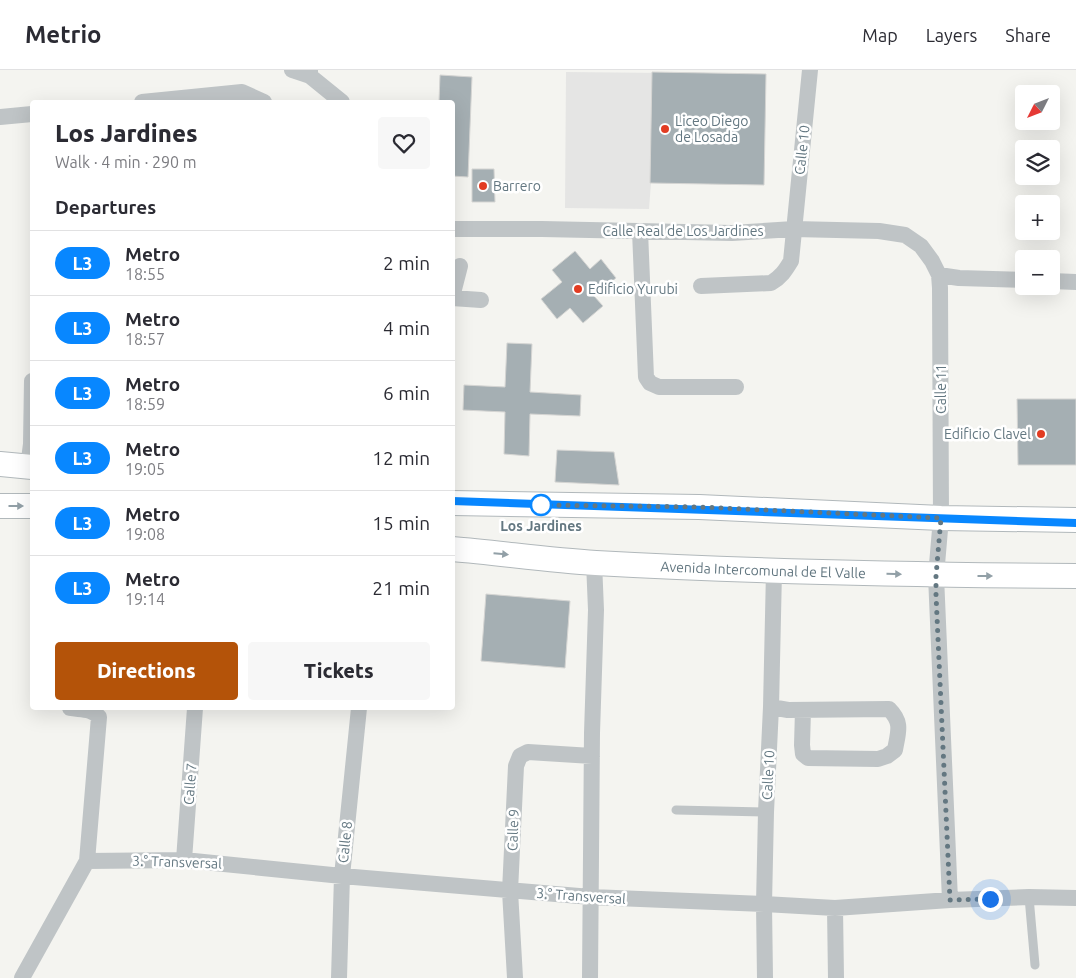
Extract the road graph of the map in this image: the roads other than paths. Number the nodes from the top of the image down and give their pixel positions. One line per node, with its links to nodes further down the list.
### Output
1 (292, 70): 3 (street)
2 (810, 70): 10 (street, Calle 10)
3 (310, 73): 6 (street)
4 (176, 100): 5 (street)
5 (260, 100)
6 (340, 100)
7 (30, 114): 8 (street)
8 (0, 117)
9 (455, 229): 11 (street, Calle Real de Los Jardines)
10 (794, 229): 11 (street, Calle Real de Los Jardines); 13 (street, Calle Real de Los Jardines); 18 (street, Calle 10)
11 (640, 231): 21 (street)
12 (460, 266): 17 (street)
13 (935, 268): 14 (street); 27 (street, Calle 11)
14 (1015, 280)
15 (1060, 281): 16 (street)
16 (1076, 282)
17 (455, 285)
18 (701, 286)
19 (455, 297): 20 (street)
20 (482, 300)
21 (736, 387)
22 (0, 464): 23 (main road)
23 (30, 467)
24 (455, 503): 27 (main road)
25 (0, 506): 26 (main road, one-way to 26)
26 (30, 506)
27 (941, 518): 28 (main road); 32 (street, Calle 11)
28 (1076, 520)
29 (455, 549): 30 (main road, Avenida Intercomunal de El Valle, one-way to 30)
30 (594, 562): 31 (main road, Avenida Intercomunal de El Valle); 39 (street)
31 (774, 571): 32 (main road, Avenida Intercomunal de El Valle, one-way to 32); 34 (street, Calle 10)
32 (936, 576): 33 (main road, Avenida Intercomunal de El Valle, one-way to 33); 49 (street)
33 (1076, 576)
34 (771, 707): 38 (street); 41 (street, Calle 10)
35 (90, 710): 43 (street)
36 (196, 710): 42 (street, Calle 7)
37 (359, 710): 44 (street, Calle 8)
38 (803, 710): 38 (street)
39 (592, 756): 45 (street, Calle 9); 46 (street)
40 (676, 810): 41 (lane)
41 (766, 812): 50 (street, Calle 10)
42 (184, 860): 43 (street, 3.° Transversal); 44 (street, 3.° Transversal)
43 (87, 861): 53 (street)
44 (342, 876): 45 (street, 3.° Transversal); 54 (street, Calle 8)
45 (510, 891): 46 (street, 3.° Transversal); 55 (street, Calle 9)
46 (591, 897): 50 (street, 3.° Transversal); 56 (street)
47 (1029, 898): 48 (street, 3.° Transversal); 49 (street, 3.° Transversal); 52 (lane)
48 (1076, 898)
49 (950, 900): 51 (street, 3.° Transversal)
50 (764, 904): 51 (street, 3.° Transversal); 57 (street, Calle 10)
51 (835, 908): 58 (street)
52 (1035, 965)
53 (22, 978)
54 (339, 978)
55 (515, 978)
56 (590, 978)
57 (765, 978)
58 (836, 978)

